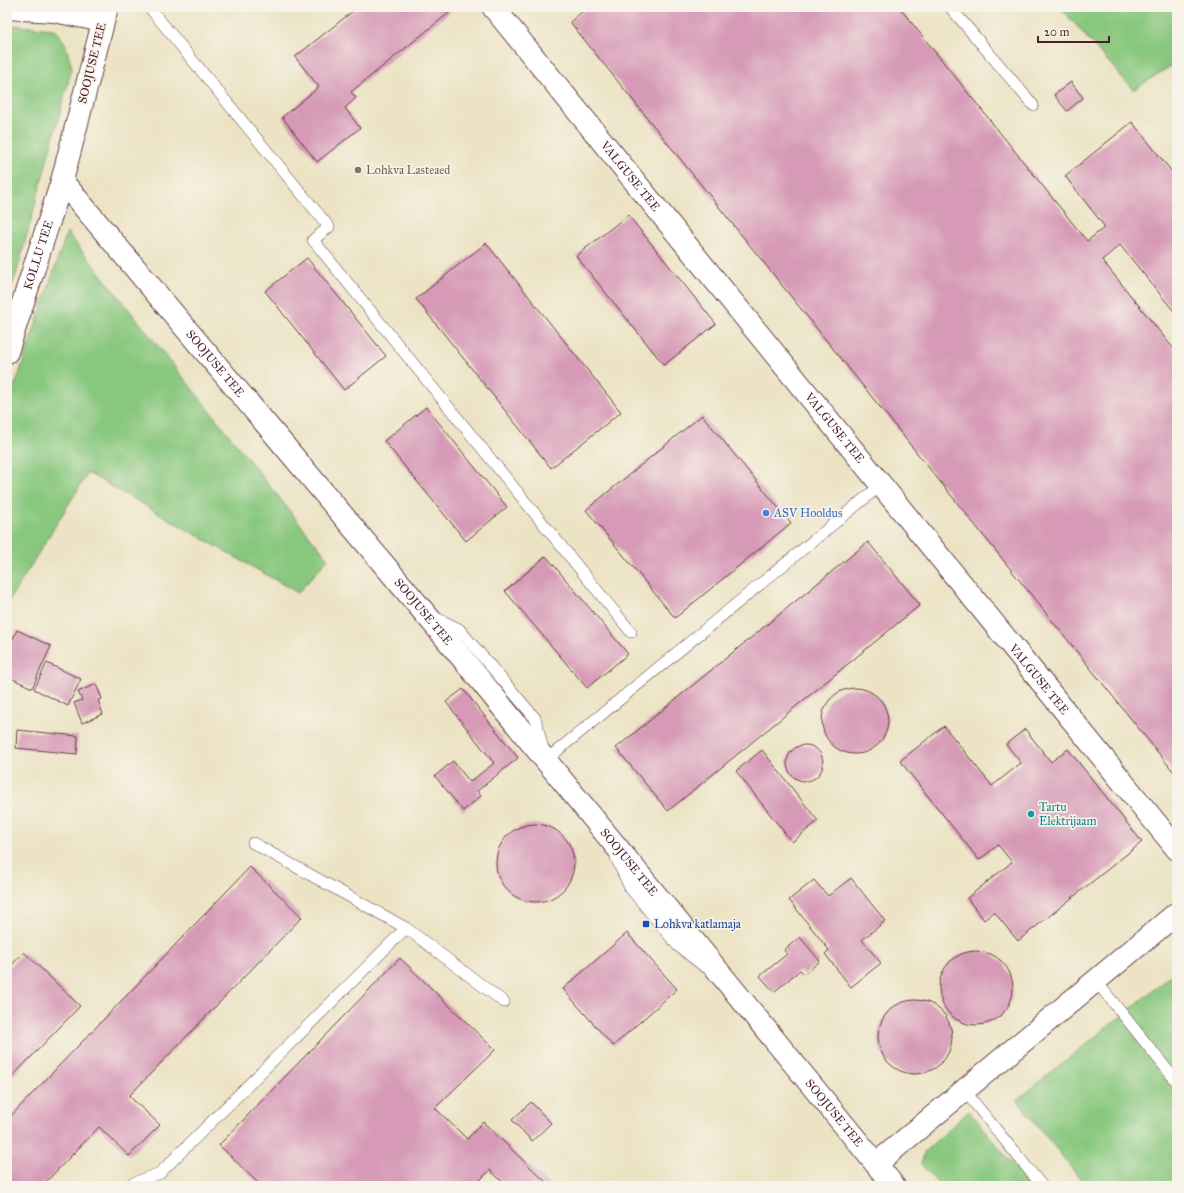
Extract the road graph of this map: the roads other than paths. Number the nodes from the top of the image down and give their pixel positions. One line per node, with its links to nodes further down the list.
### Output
1 (150, 7): 10 (lane)
2 (950, 7): 6 (lane)
3 (7, 8): 5 (street)
4 (498, 9): 9 (street, VALGUSE TEE)
5 (105, 14): 7 (street, SOOJUSE TEE)
6 (1033, 104)
7 (62, 181): 8 (street, KOLLU TEE); 11 (street, SOOJUSE TEE)
8 (7, 352)
9 (881, 485): 11 (lane); 13 (street, VALGUSE TEE)
10 (631, 632)
11 (546, 760): 20 (street, SOOJUSE TEE)
12 (253, 843): 15 (lane)
13 (1177, 849)
14 (1177, 913): 16 (street)
15 (406, 928): 17 (lane); 21 (lane)
16 (1096, 981): 18 (lane); 19 (street)
17 (504, 1002)
18 (1177, 1082)
19 (964, 1090): 20 (street); 23 (lane)
20 (876, 1164): 22 (street, SOOJUSE TEE)
21 (126, 1186)
22 (894, 1186)
23 (1042, 1186)

